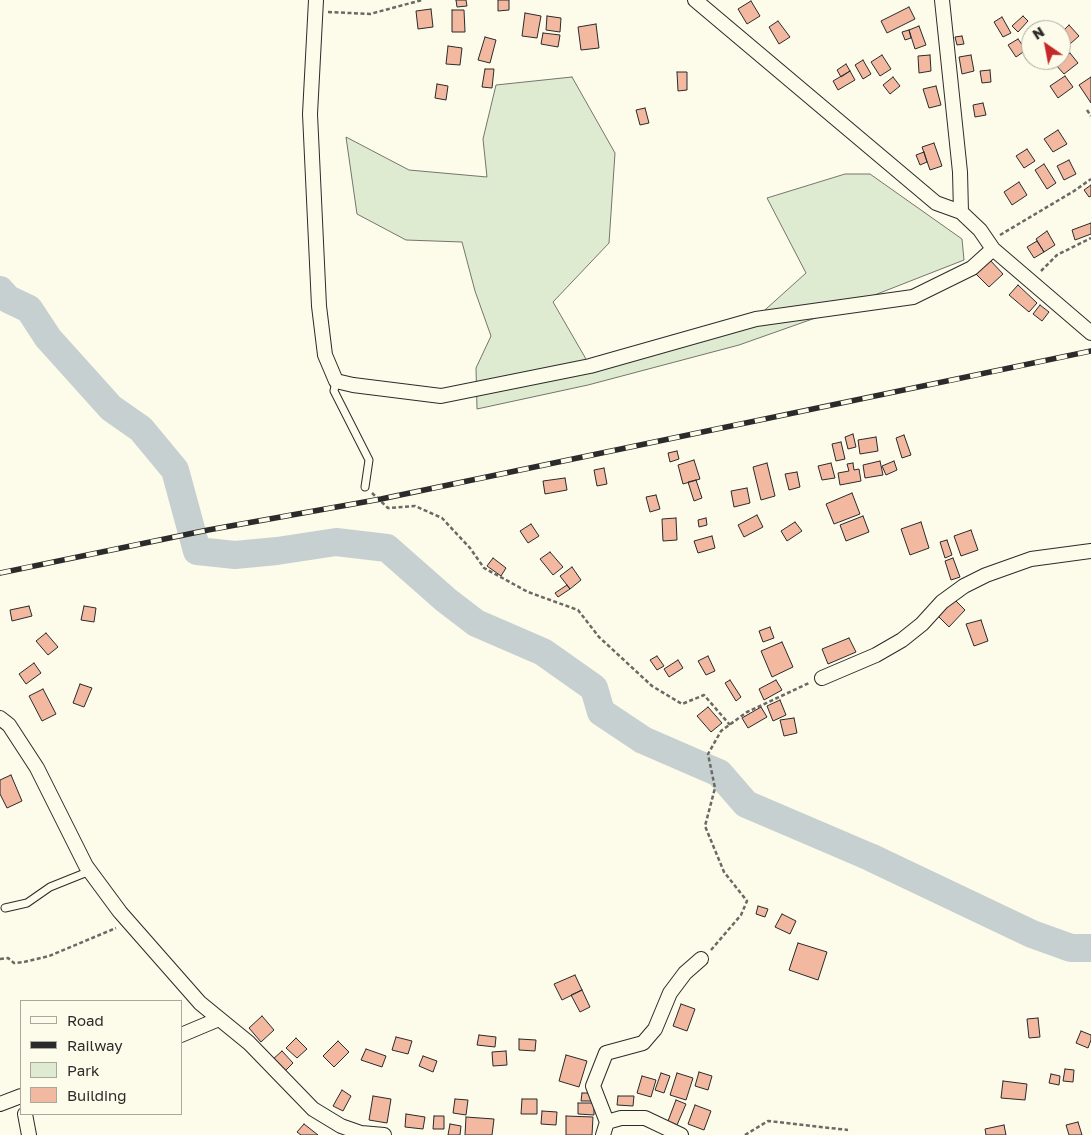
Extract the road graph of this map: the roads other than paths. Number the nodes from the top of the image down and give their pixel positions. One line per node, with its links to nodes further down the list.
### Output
1 (695, 0): 4 (street)
2 (942, 0): 4 (street)
3 (316, 6): 7 (street)
4 (961, 212): 5 (street)
5 (990, 246): 6 (street); 7 (street)
6 (1091, 332)
7 (336, 381): 8 (lane)
8 (365, 487)
9 (1091, 551): 10 (street)
10 (822, 678)
11 (3, 724): 12 (street)
12 (90, 871): 13 (lane); 15 (street)
13 (5, 908)
14 (701, 959): 20 (street)
15 (219, 1019): 16 (street); 22 (street)
16 (182, 1035)
17 (20, 1097): 18 (street)
18 (0, 1104)
19 (25, 1115): 21 (street)
20 (605, 1128): 23 (street)
21 (29, 1135)
22 (384, 1135)
23 (681, 1135)

